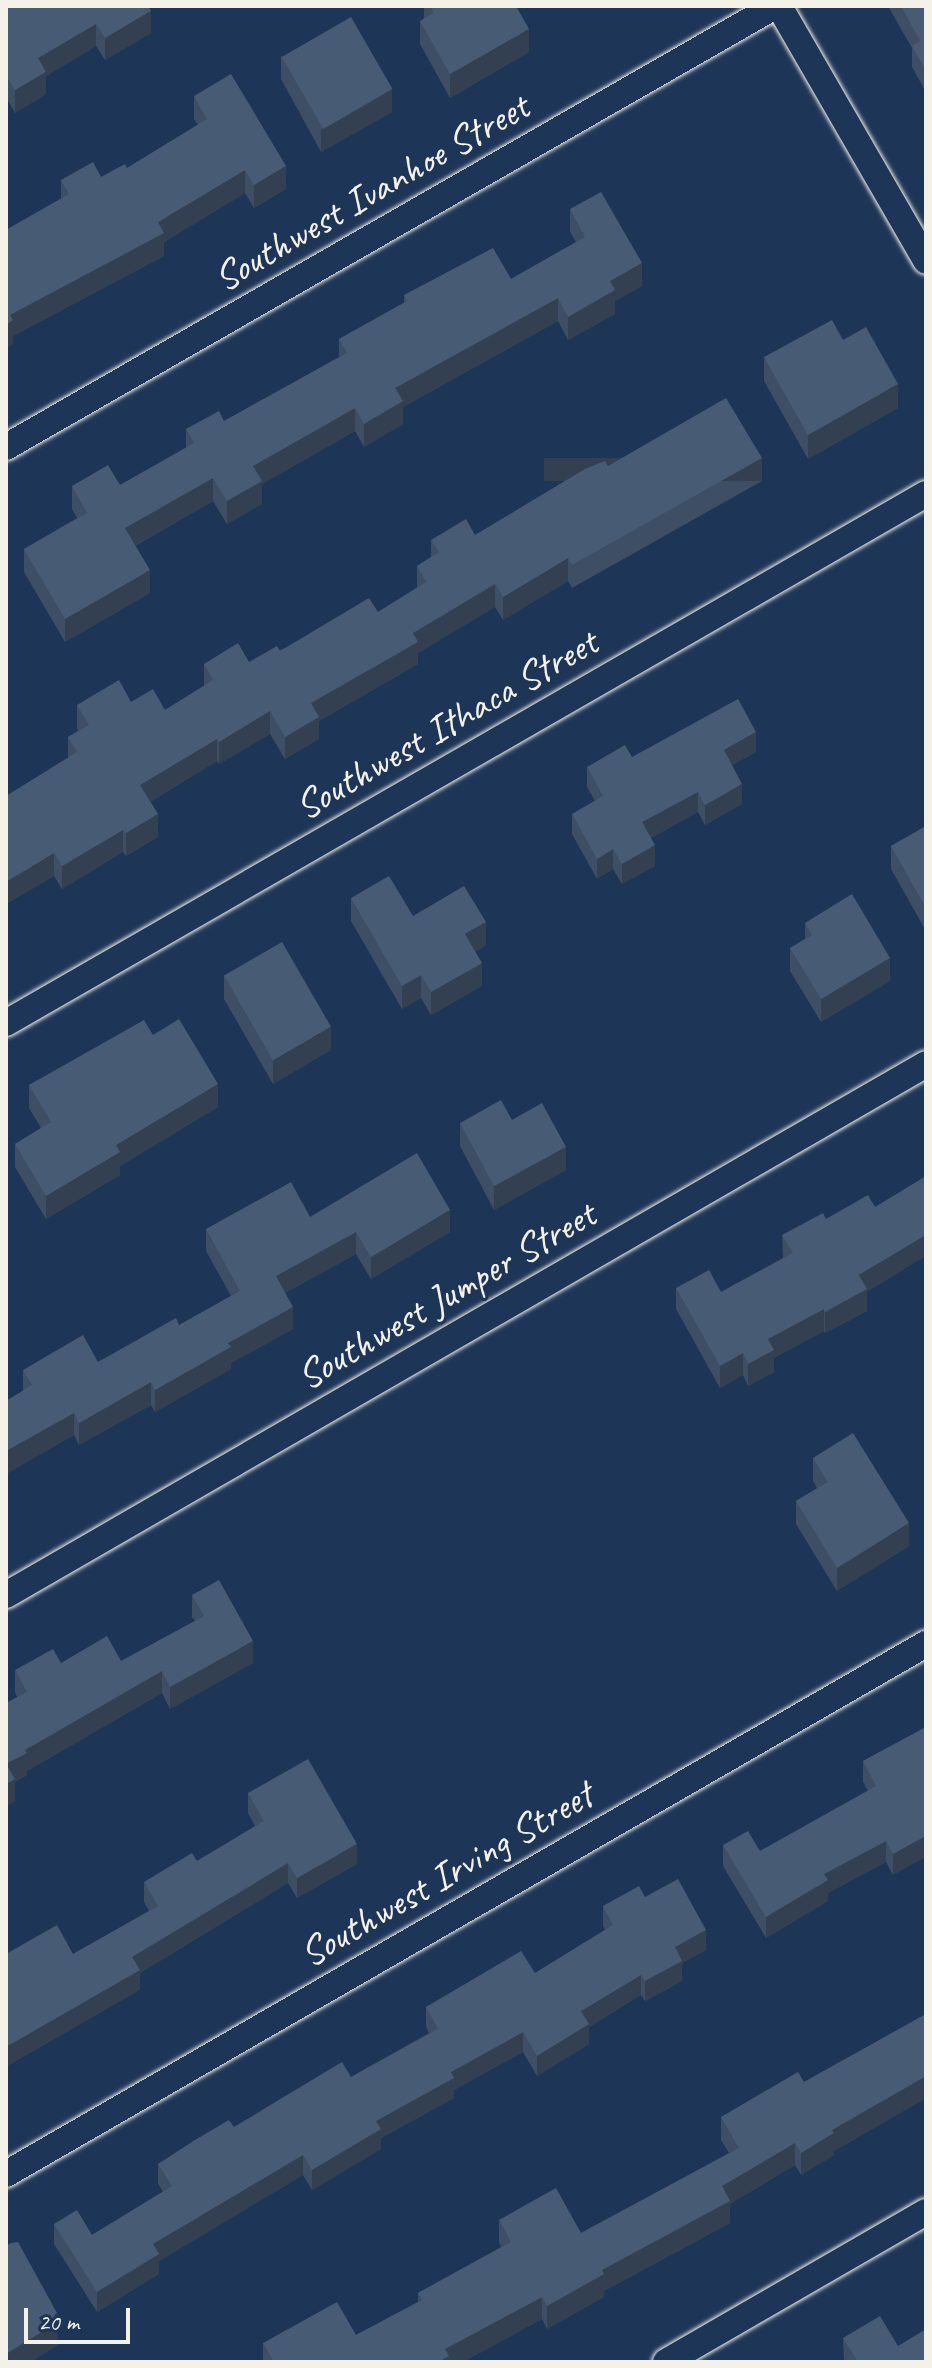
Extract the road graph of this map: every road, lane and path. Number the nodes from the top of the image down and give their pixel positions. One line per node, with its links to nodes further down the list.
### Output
1 (777, 6): 2 (street); 3 (street, Southwest Ivanhoe Street)
2 (926, 261)
3 (6, 447)
4 (926, 494): 5 (street, Southwest Ithaca Street)
5 (6, 1023)
6 (926, 1064): 7 (street, Southwest Jumper Street)
7 (6, 1595)
8 (926, 1644): 9 (street, Southwest Irving Street)
9 (6, 2174)
10 (926, 2212): 11 (street)
11 (666, 2362)

